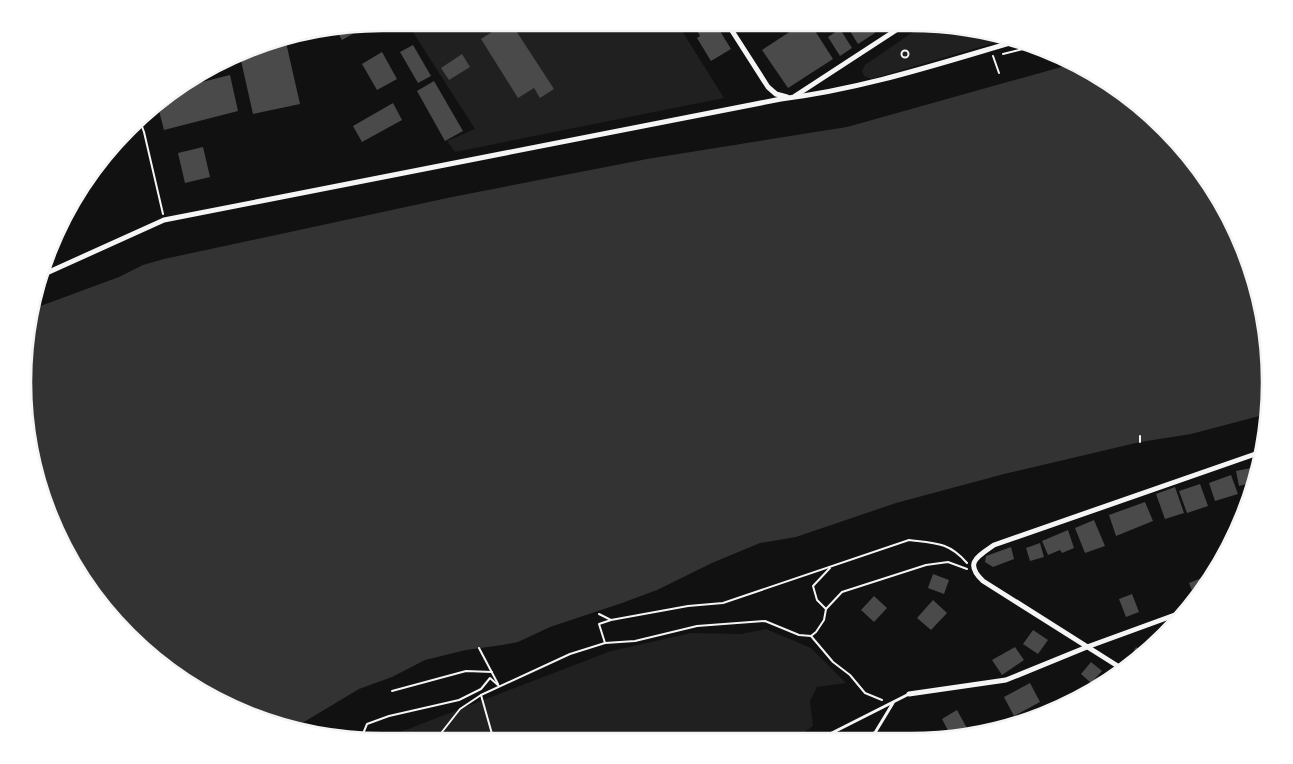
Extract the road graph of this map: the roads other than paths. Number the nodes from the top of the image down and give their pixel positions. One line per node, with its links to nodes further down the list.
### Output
1 (732, 31): 4 (street)
2 (895, 31): 4 (street)
3 (1006, 44): 4 (street)
4 (792, 98): 5 (street)
5 (49, 272)
6 (1254, 454): 8 (street)
7 (1172, 616): 8 (street)
8 (1087, 647): 9 (street); 10 (street)
9 (1117, 666)
10 (909, 694): 11 (lane)
11 (893, 702): 12 (lane); 13 (lane)
12 (832, 733)
13 (874, 733)

